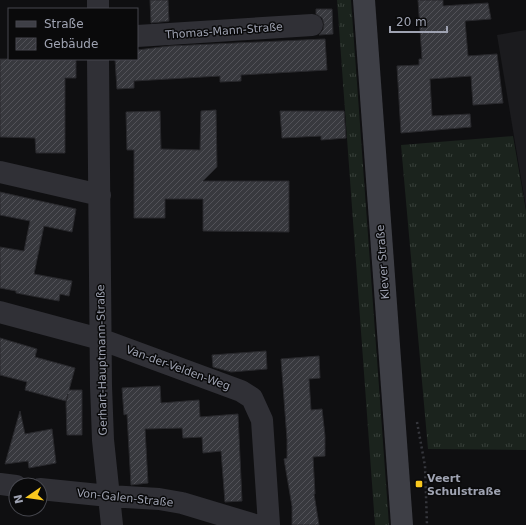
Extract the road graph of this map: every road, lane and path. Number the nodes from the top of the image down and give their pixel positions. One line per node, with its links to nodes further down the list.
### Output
1 (364, 0): 14 (main road, Klever Straße)
2 (312, 25): 3 (street, Thomas-Mann-Straße)
3 (138, 36)
4 (98, 60): 6 (street, Gerhart-Hauptmann-Straße)
5 (0, 172): 6 (street)
6 (100, 195): 8 (street, Gerhart-Hauptmann-Straße)
7 (0, 312): 8 (street, Van-der-Velden-Weg)
8 (100, 339): 10 (street, Gerhart-Hauptmann-Straße); 13 (street, Van-der-Velden-Weg)
9 (48, 490): 10 (street, Von-Galen-Straße)
10 (109, 496): 11 (street, Gerhart-Hauptmann-Straße); 12 (street, Von-Galen-Straße)
11 (112, 525)
12 (256, 525)
13 (269, 525)
14 (402, 525)

